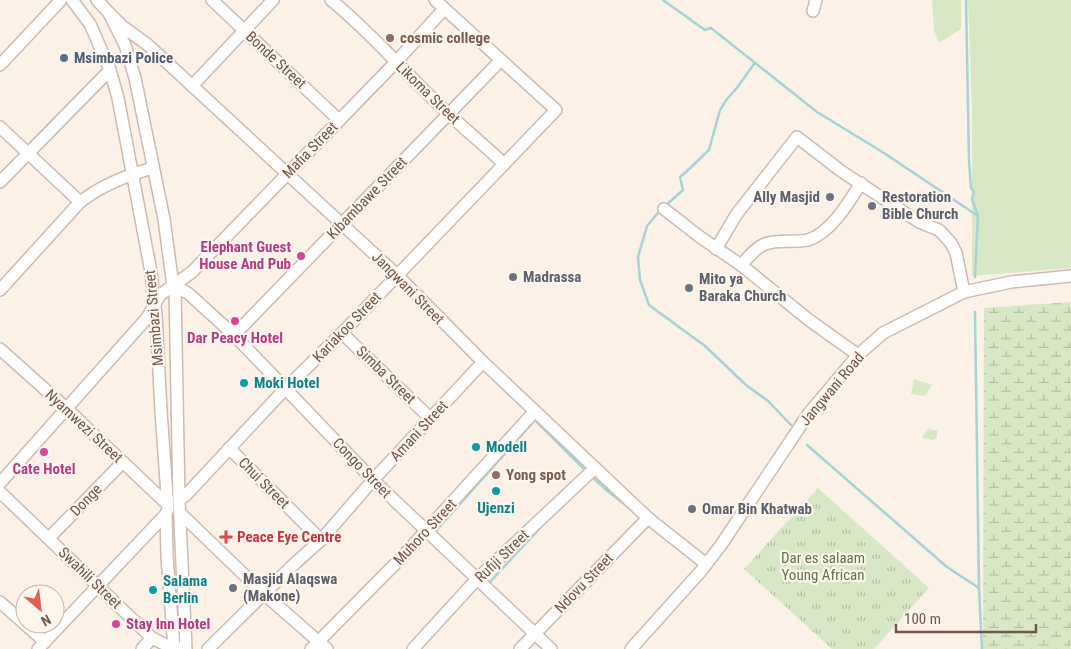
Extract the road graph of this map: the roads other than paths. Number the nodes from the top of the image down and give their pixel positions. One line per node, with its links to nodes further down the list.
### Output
1 (61, 0): 13 (street)
2 (72, 0): 14 (street, Msimbazi Street)
3 (97, 0): 9 (street, Msimbazi Street)
4 (212, 0): 10 (street, Bonde Street)
5 (273, 0): 10 (street)
6 (331, 0): 12 (street, Likoma Street)
7 (435, 0): 8 (street)
8 (444, 9): 11 (street); 12 (street, Mafia Street)
9 (109, 14): 15 (street, Jangwani Street); 21 (street, Msimbazi Street)
10 (244, 30): 15 (street); 17 (street, Bonde Street)
11 (500, 60): 16 (street, Kibambawe Street); 20 (street, Kariakoo Street)
12 (396, 62): 16 (street, Likoma Street); 17 (street, Mafia Street)
13 (0, 64)
14 (110, 70): 19 (street); 23 (street, Msimbazi Street)
15 (192, 86): 22 (street, Jangwani Street)
16 (448, 114): 20 (street, Likoma Street); 28 (street, Kibambawe Street)
17 (339, 120): 22 (street, Mafia Street)
18 (0, 127): 19 (street)
19 (28, 153): 24 (street); 26 (street)
20 (504, 164): 31 (street, Kariakoo Street)
21 (153, 168): 23 (street); 33 (street, Msimbazi Street)
22 (287, 173): 28 (street, Jangwani Street); 33 (street, Mafia Street)
23 (132, 175): 26 (street); 36 (street, Msimbazi Street)
24 (0, 182)
25 (861, 183): 29 (street); 30 (street); 35 (street)
26 (80, 202): 34 (street)
27 (664, 209): 29 (street)
28 (342, 224): 31 (street, Jangwani Street); 38 (street, Kibambawe Street)
29 (716, 249): 30 (street)
30 (741, 265): 40 (street)
31 (397, 275): 37 (street, Kariakoo Street); 41 (street, Jangwani Street)
32 (1071, 276): 35 (street, Jangwani Road)
33 (174, 288): 36 (street, Mafia Street); 38 (street, Congo Street); 52 (street, Msimbazi Street)
34 (0, 290)
35 (964, 292): 40 (street, Jangwani Road)
36 (154, 303): 43 (street, Mafia Street); 53 (street, Msimbazi Street)
37 (342, 333): 42 (street, Kariakoo Street); 45 (street, Simba Street)
38 (234, 335): 42 (street, Congo Street)
39 (0, 349): 43 (street, Nyamwezi Street)
40 (858, 355): 59 (street, Jangwani Road)
41 (483, 362): 44 (street, Jangwani Street); 45 (street, Amani Street)
42 (286, 388): 46 (street, Kariakoo Street); 49 (street, Congo Street)
43 (66, 408): 47 (street, Nyamwezi Street); 50 (street)
44 (535, 412): 48 (street, Jangwani Street); 56 (street, Muhoro Street)
45 (430, 418): 49 (street, Amani Street)
46 (229, 448): 52 (street, Kariakoo Street); 58 (street, Chui Street)
47 (123, 462): 53 (street, Nyamwezi Street); 57 (street, Donge)
48 (595, 468): 55 (street, Jangwani Street); 60 (street, Rufiji Street)
49 (373, 480): 56 (street, Congo Street); 58 (street, Amani Street)
50 (0, 483)
51 (0, 492): 57 (street, Swahili Street)
52 (179, 500): 54 (street, Msimbazi Street)
53 (166, 509): 61 (street); 70 (street, Msimbazi Street)
54 (180, 513): 62 (street); 68 (street, Msimbazi Street)
55 (648, 518): 59 (street, Jangwani Street); 64 (street, Ndovu Street)
56 (426, 531): 60 (street, Congo Street); 66 (street, Muhoro Street)
57 (49, 538): 61 (street, Swahili Street)
58 (321, 540): 62 (street, Amani Street)
59 (706, 564): 76 (street, Jangwani Road)
60 (477, 580): 64 (street, Congo Street); 73 (street, Rufiji Street)
61 (98, 586): 65 (street, Swahili Street); 67 (street)
62 (264, 593): 66 (street); 71 (street, Amani Street)
63 (0, 602): 67 (street)
64 (534, 634): 74 (street, Ndovu Street); 75 (street, Congo Street)
65 (152, 638): 69 (street); 70 (street, Swahili Street)
66 (315, 645): 72 (street)
67 (41, 646)
68 (186, 648): 70 (street, Swahili Street)
69 (142, 649)
70 (174, 649)
71 (208, 649)
72 (327, 649)
73 (413, 649)
74 (520, 649)
75 (551, 649)
76 (631, 649)

